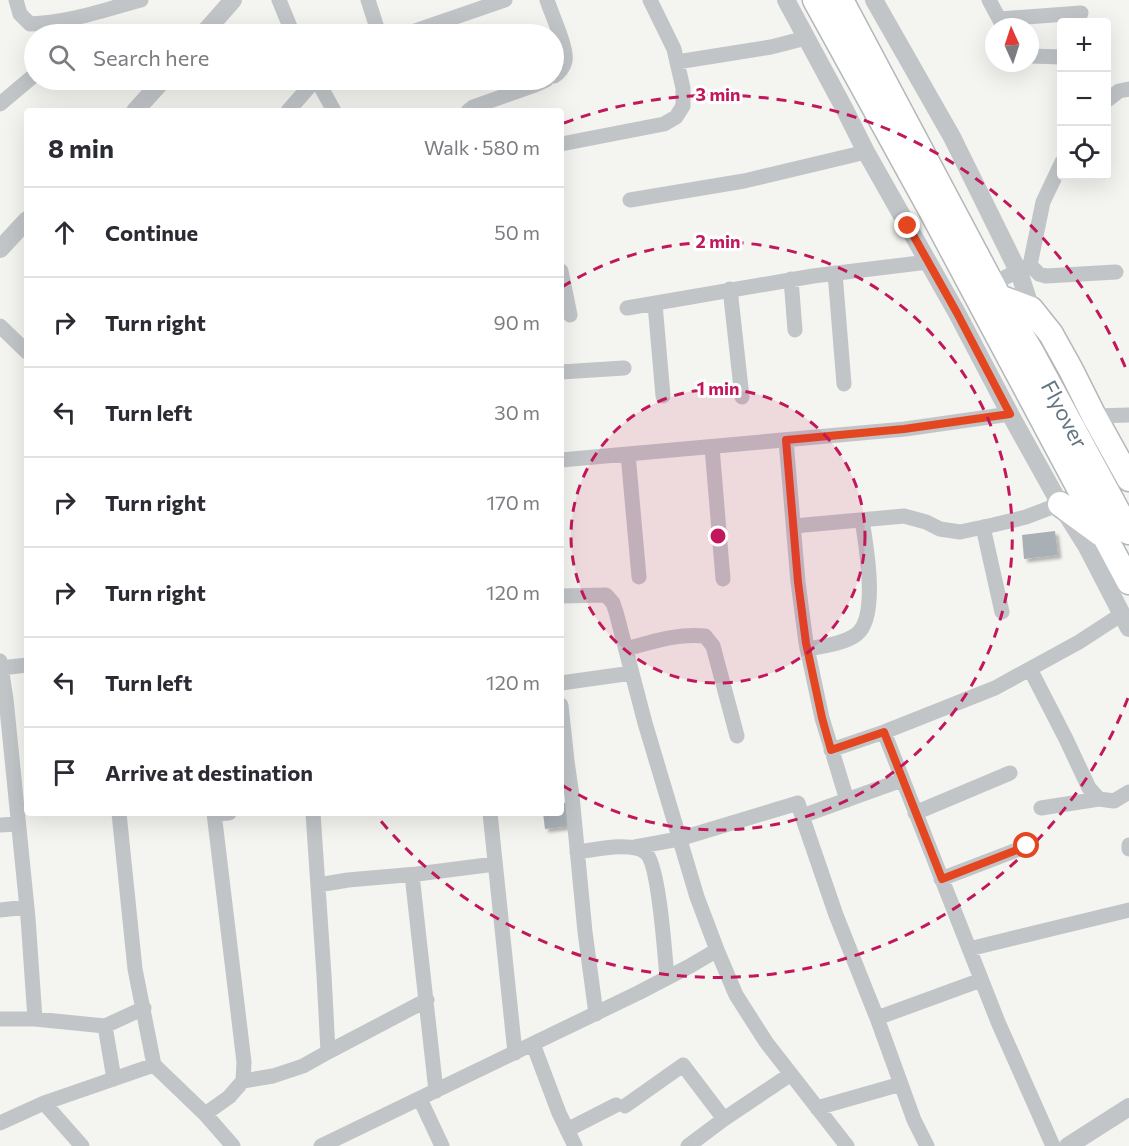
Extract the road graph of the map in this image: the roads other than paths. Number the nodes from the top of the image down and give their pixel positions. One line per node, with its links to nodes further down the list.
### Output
1 (16, 0): 2 (street)
2 (141, 0)
3 (233, 0): 19 (street)
4 (279, 0): 20 (street)
5 (368, 0): 21 (street)
6 (457, 0): 16 (street)
7 (505, 0): 16 (street)
8 (547, 0): 23 (street)
9 (650, 0): 28 (street)
10 (786, 0): 24 (street)
11 (815, 0): 79 (highway)
12 (841, 0): 53 (highway, Flyover)
13 (874, 0): 47 (street)
14 (989, 0): 17 (street)
15 (1081, 14): 18 (street)
16 (462, 15): 22 (street)
17 (998, 18)
18 (1039, 19)
19 (211, 24)
20 (289, 24)
21 (376, 24)
22 (435, 24)
23 (555, 24)
24 (806, 38): 28 (street); 43 (street)
25 (564, 49): 29 (street)
26 (1039, 56): 27 (street)
27 (1057, 57)
28 (677, 62): 42 (street)
29 (564, 65)
30 (24, 84): 37 (street)
31 (1129, 89): 36 (street)
32 (154, 90): 38 (street)
33 (307, 90): 39 (street)
34 (322, 90): 40 (street)
35 (521, 90): 41 (street)
36 (1111, 98)
37 (0, 104)
38 (138, 108)
39 (291, 108)
40 (332, 108)
41 (472, 108)
42 (564, 143)
43 (866, 152): 45 (street); 46 (street)
44 (1057, 173): 47 (street)
45 (630, 200)
46 (928, 262): 49 (street); 66 (street)
47 (1024, 268): 48 (street); 53 (street); 56 (street)
48 (1116, 272)
49 (835, 273): 50 (street); 63 (street)
50 (791, 279): 52 (street); 59 (street)
51 (564, 286): 57 (street)
52 (730, 289): 54 (street); 65 (street)
53 (995, 291): 56 (highway); 78 (highway, Flyover)
54 (655, 304): 55 (street); 64 (street)
55 (627, 308)
56 (1031, 309): 68 (highway)
57 (570, 315)
58 (0, 326): 60 (street)
59 (795, 330)
60 (24, 349)
61 (624, 368): 62 (street)
62 (564, 372)
63 (844, 384)
64 (663, 396)
65 (742, 397)
66 (1010, 414): 69 (street); 74 (street)
67 (1129, 415): 68 (street)
68 (1095, 416): 73 (highway)
69 (786, 440): 70 (street); 76 (street)
70 (712, 447): 71 (street); 81 (street)
71 (628, 454): 72 (street); 80 (street)
72 (564, 460)
73 (1129, 479)
74 (1060, 504): 77 (street); 79 (highway); 85 (street)
75 (862, 520): 76 (street); 77 (street); 87 (street)
76 (794, 526): 87 (street)
77 (983, 528): 84 (street)
78 (1129, 532)
79 (1105, 537): 82 (highway)
80 (639, 577)
81 (723, 579)
82 (1129, 582)
83 (564, 596): 86 (street)
84 (1002, 612)
85 (1126, 621): 90 (street)
86 (626, 649): 91 (street); 95 (street)
87 (807, 650): 97 (street)
88 (1, 664): 89 (street); 96 (street)
89 (24, 665)
90 (1030, 669): 93 (street); 103 (street)
91 (632, 673): 92 (street); 113 (street)
92 (564, 683)
93 (884, 732): 97 (street); 99 (street)
94 (564, 733): 101 (street)
95 (738, 736)
96 (5, 738): 111 (street)
97 (831, 750): 102 (street)
98 (1010, 773): 105 (street)
99 (902, 780): 102 (street); 105 (street)
100 (1129, 792): 103 (street)
101 (567, 797): 116 (street)
102 (847, 800): 110 (street)
103 (1099, 800): 104 (street)
104 (1041, 808)
105 (915, 813): 119 (street)
106 (119, 816): 129 (street)
107 (219, 816): 141 (street)
108 (313, 816): 120 (street)
109 (490, 816): 117 (street)
110 (802, 816): 113 (street); 131 (street)
111 (18, 824): 112 (street); 121 (street)
112 (0, 825)
113 (679, 839): 115 (street); 125 (street)
114 (1027, 846): 119 (street)
115 (635, 848): 116 (street); 126 (street)
116 (578, 852): 130 (street)
117 (495, 864): 118 (street); 137 (street)
118 (412, 875): 120 (street); 128 (street)
119 (942, 879): 124 (street)
120 (318, 885): 136 (street)
121 (27, 907): 122 (street); 133 (street)
122 (0, 910)
123 (1129, 910): 124 (street)
124 (969, 949): 127 (street)
125 (717, 950): 126 (street); 139 (street)
126 (667, 978): 130 (street)
127 (981, 980): 131 (street); 160 (street)
128 (427, 1000): 136 (street); 143 (street)
129 (144, 1008): 134 (street); 138 (street)
130 (596, 1014): 135 (street)
131 (877, 1018): 142 (street)
132 (0, 1019): 133 (street)
133 (35, 1019): 134 (street)
134 (105, 1026): 140 (street)
135 (533, 1044): 137 (street); 151 (street)
136 (328, 1052): 141 (street)
137 (515, 1053): 143 (street)
138 (154, 1065): 140 (street); 148 (street)
139 (790, 1074): 147 (street); 149 (street)
140 (114, 1079): 145 (street)
141 (243, 1081): 148 (street)
142 (901, 1084): 147 (street); 159 (street)
143 (436, 1091): 144 (street)
144 (420, 1099): 154 (street); 155 (street)
145 (44, 1103): 150 (street); 152 (street)
146 (1129, 1107): 161 (street)
147 (817, 1108): 158 (street)
148 (205, 1114): 153 (street)
149 (724, 1119): 151 (street); 157 (street)
150 (0, 1123)
151 (567, 1130): 156 (street)
152 (82, 1146)
153 (233, 1146)
154 (321, 1146)
155 (442, 1146)
156 (575, 1146)
157 (688, 1146)
158 (847, 1146)
159 (927, 1146)
160 (1053, 1146)
161 (1068, 1146)

